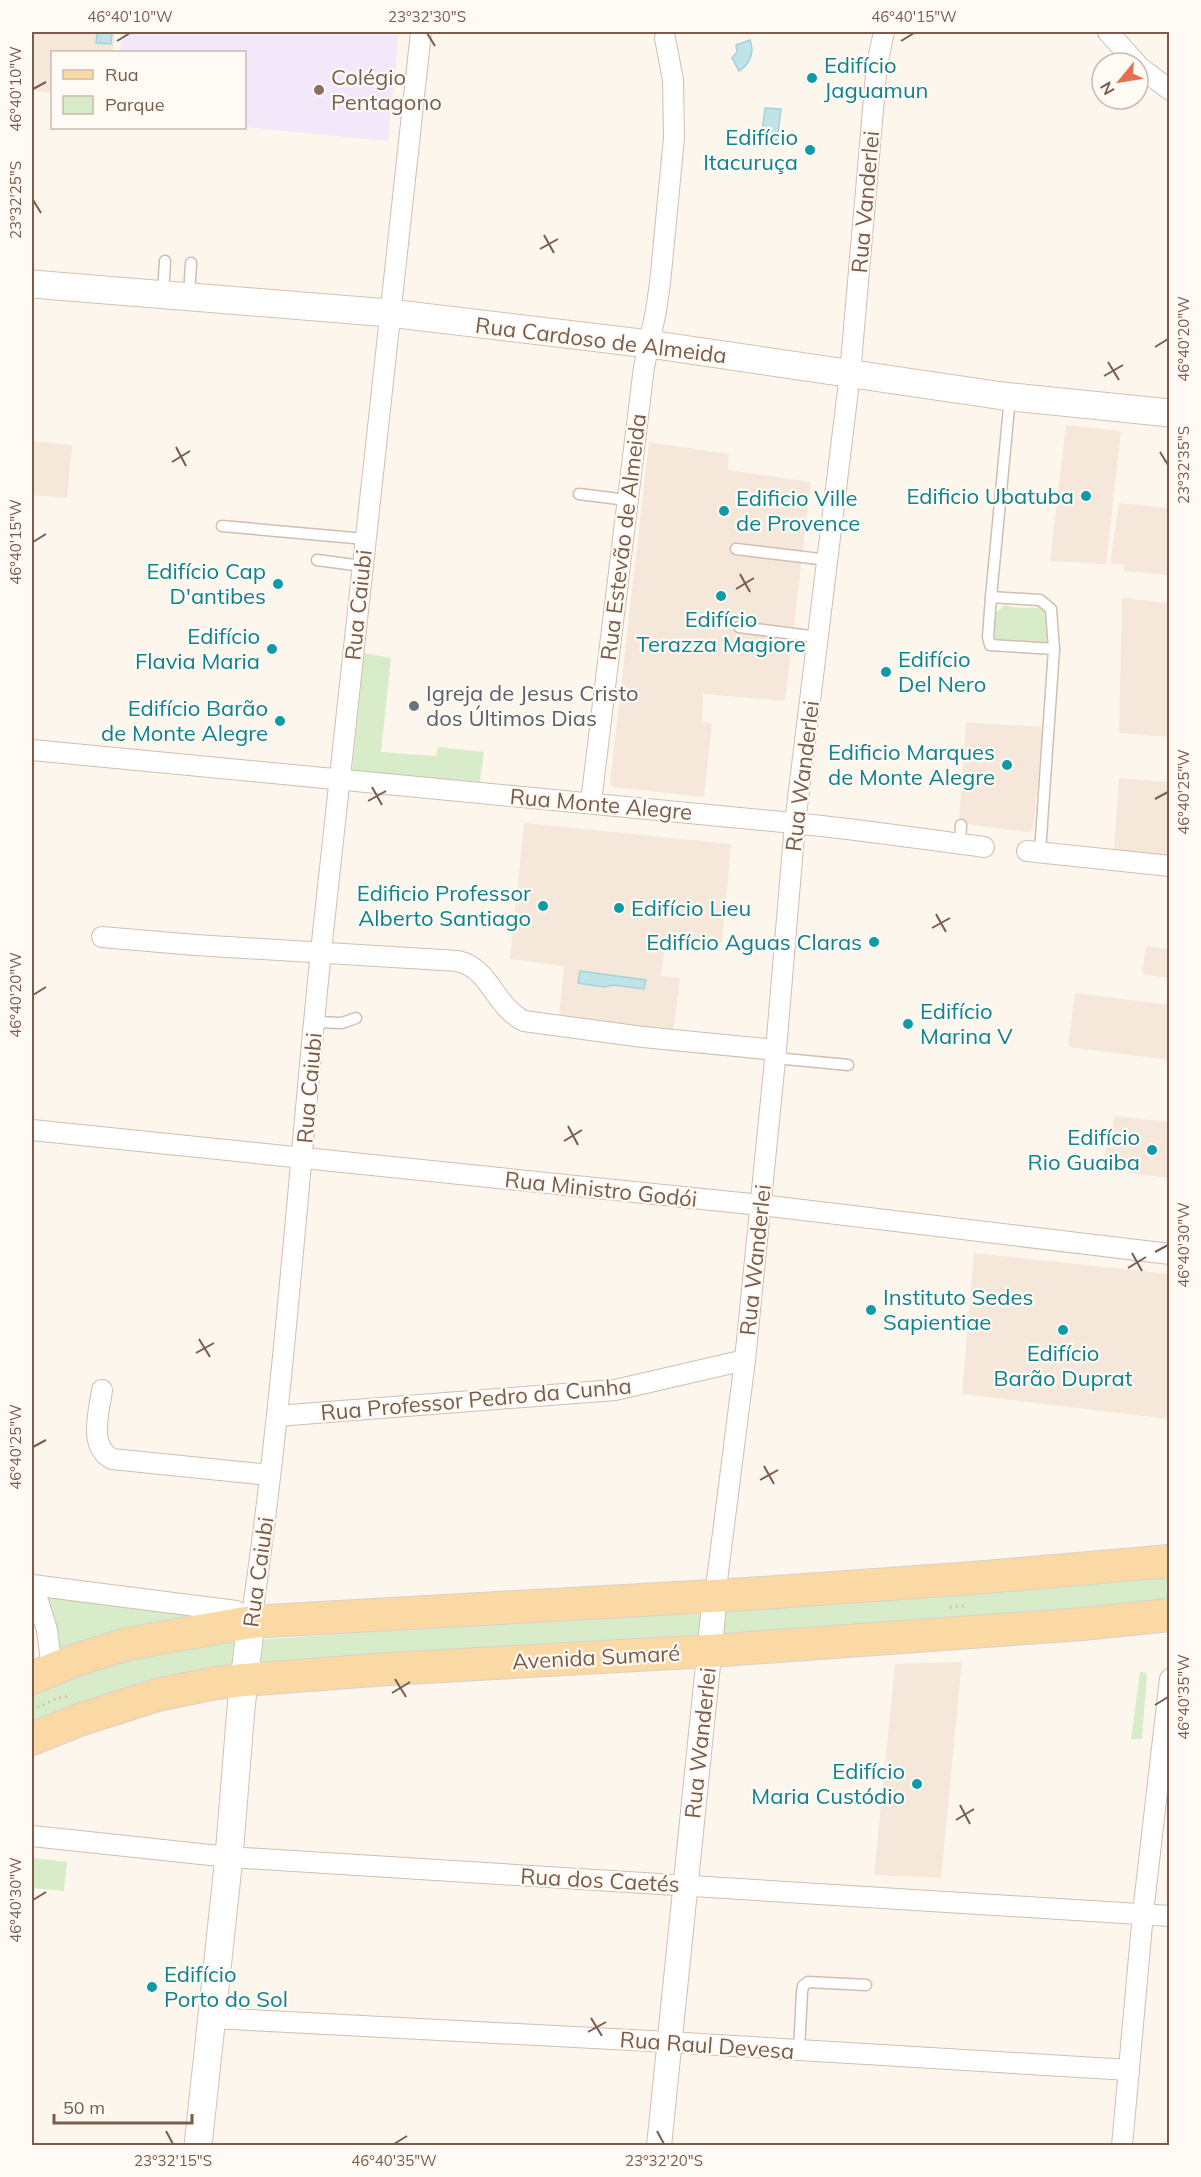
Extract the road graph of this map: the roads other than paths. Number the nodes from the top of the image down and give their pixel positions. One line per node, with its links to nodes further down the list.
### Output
1 (421, 32): 12 (street, Rua Caiubi)
2 (884, 32): 14 (street, Rua Vanderlei)
3 (1108, 32): 5 (street)
4 (665, 38): 13 (street, Rua Estevão de Almeida)
5 (1125, 51)
6 (1150, 74): 7 (street)
7 (1170, 90)
8 (165, 261): 11 (lane)
9 (192, 263): 11 (lane)
10 (32, 284): 11 (main road, Rua Cardoso de Almeida)
11 (176, 296): 12 (main road, Rua Cardoso de Almeida)
12 (389, 314): 13 (main road, Rua Cardoso de Almeida); 20 (street, Rua Caiubi)
13 (649, 344): 14 (main road, Rua Cardoso de Almeida); 18 (street, Rua Estevão de Almeida)
14 (850, 374): 15 (main road, Rua Cardoso de Almeida); 23 (street, Rua Wanderlei)
15 (1010, 396): 16 (main road, Rua Cardoso de Almeida); 25 (lane)
16 (1170, 413)
17 (579, 494): 18 (lane)
18 (627, 500): 31 (street, Rua Estevão de Almeida)
19 (222, 526): 20 (lane)
20 (365, 539): 24 (street, Rua Caiubi)
21 (736, 549): 23 (lane)
22 (316, 560): 24 (lane)
23 (828, 561): 27 (street, Rua Wanderlei)
24 (362, 566): 30 (street, Rua Caiubi)
25 (991, 597): 28 (lane); 28 (lane)
26 (739, 627): 27 (lane)
27 (818, 637): 32 (street, Rua Wanderlei)
28 (1054, 649): 34 (lane)
29 (32, 750): 30 (street, Rua Monte Alegre)
30 (340, 780): 31 (street, Rua Monte Alegre); 37 (street, Rua Caiubi)
31 (591, 802): 32 (street, Rua Monte Alegre)
32 (795, 823): 33 (street, Rua Monte Alegre); 40 (street, Rua Wanderlei)
33 (984, 846)
34 (1033, 852): 35 (street)
35 (1170, 866)
36 (102, 937): 37 (street)
37 (320, 953): 39 (street, Rua Caiubi); 40 (street)
38 (356, 1018): 39 (lane)
39 (314, 1022): 43 (street, Rua Caiubi)
40 (776, 1054): 41 (lane); 44 (street, Rua Wanderlei)
41 (848, 1065)
42 (32, 1130): 43 (street, Rua Ministro Godói)
43 (302, 1158): 44 (street, Rua Ministro Godói); 48 (street, Rua Caiubi)
44 (761, 1205): 45 (street, Rua Ministro Godói); 46 (street, Rua Wanderlei)
45 (1170, 1254)
46 (745, 1360): 48 (street, Rua Professor Pedro da Cunha); 52 (street, Rua Wanderlei)
47 (102, 1390): 49 (street)
48 (277, 1416): 49 (street, Rua Caiubi)
49 (270, 1475): 54 (street, Rua Caiubi)
50 (1170, 1561): 52 (main road)
51 (32, 1585): 54 (street); 56 (street)
52 (714, 1596): 54 (main road); 55 (street, Rua Wanderlei)
53 (1170, 1615): 55 (main road, Avenida Sumaré)
54 (251, 1622): 56 (main road); 58 (main road, Rua Caiubi)
55 (709, 1651): 58 (main road, Avenida Sumaré); 62 (street, Rua Wanderlei)
56 (42, 1674)
57 (1170, 1679): 63 (street)
58 (244, 1680): 59 (main road, Avenida Sumaré); 61 (main road, Rua Caiubi)
59 (32, 1739)
60 (32, 1836): 61 (street, Rua dos Caetés)
61 (230, 1857): 62 (street, Rua dos Caetés); 66 (main road, Rua Caiubi)
62 (686, 1885): 63 (street, Rua dos Caetés); 67 (street, Rua Wanderlei)
63 (1143, 1913): 64 (street, Rua dos Caetés); 69 (street)
64 (1170, 1916)
65 (866, 1985): 68 (lane)
66 (212, 2018): 67 (street, Rua Raul Devesa); 70 (main road, Rua Caiubi)
67 (669, 2042): 68 (street, Rua Raul Devesa); 71 (street, Rua Wanderlei)
68 (798, 2050): 69 (street, Rua Raul Devesa)
69 (1129, 2070): 72 (street)
70 (198, 2145)
71 (659, 2145)
72 (1122, 2145)

